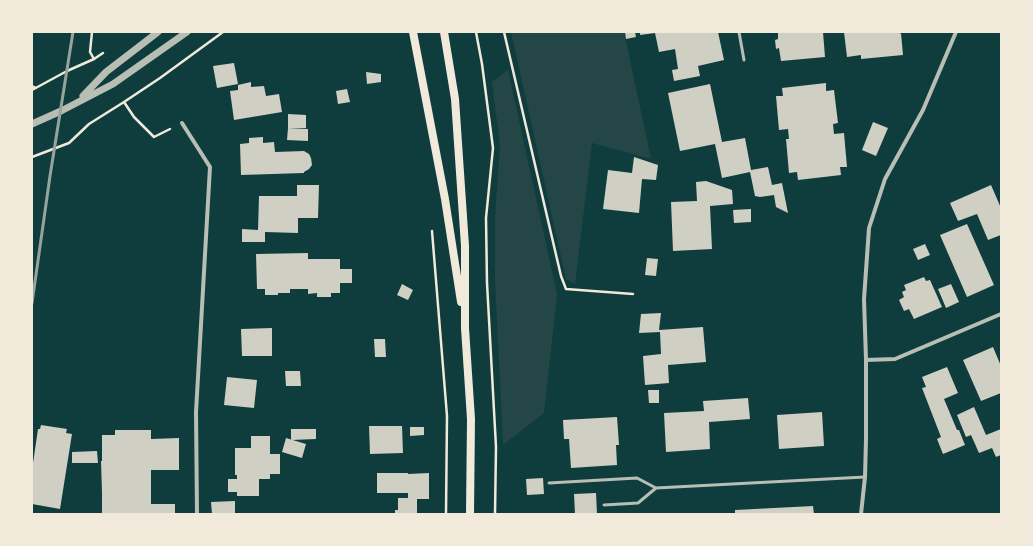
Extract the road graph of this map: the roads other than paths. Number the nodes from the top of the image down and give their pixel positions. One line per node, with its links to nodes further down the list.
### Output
1 (158, 32): 8 (street)
2 (188, 32): 8 (street)
3 (413, 32): 12 (main road)
4 (444, 32): 12 (main road)
5 (739, 32): 7 (lane)
6 (956, 32): 13 (street)
7 (744, 60)
8 (79, 101): 10 (street)
9 (182, 123): 18 (street)
10 (32, 124)
11 (1001, 314): 13 (street)
12 (465, 328): 19 (main road)
13 (866, 360): 14 (street)
14 (865, 477): 16 (lane); 20 (street)
15 (548, 482): 16 (lane)
16 (656, 488): 17 (lane)
17 (604, 505)
18 (197, 514)
19 (470, 514)
20 (861, 514)

